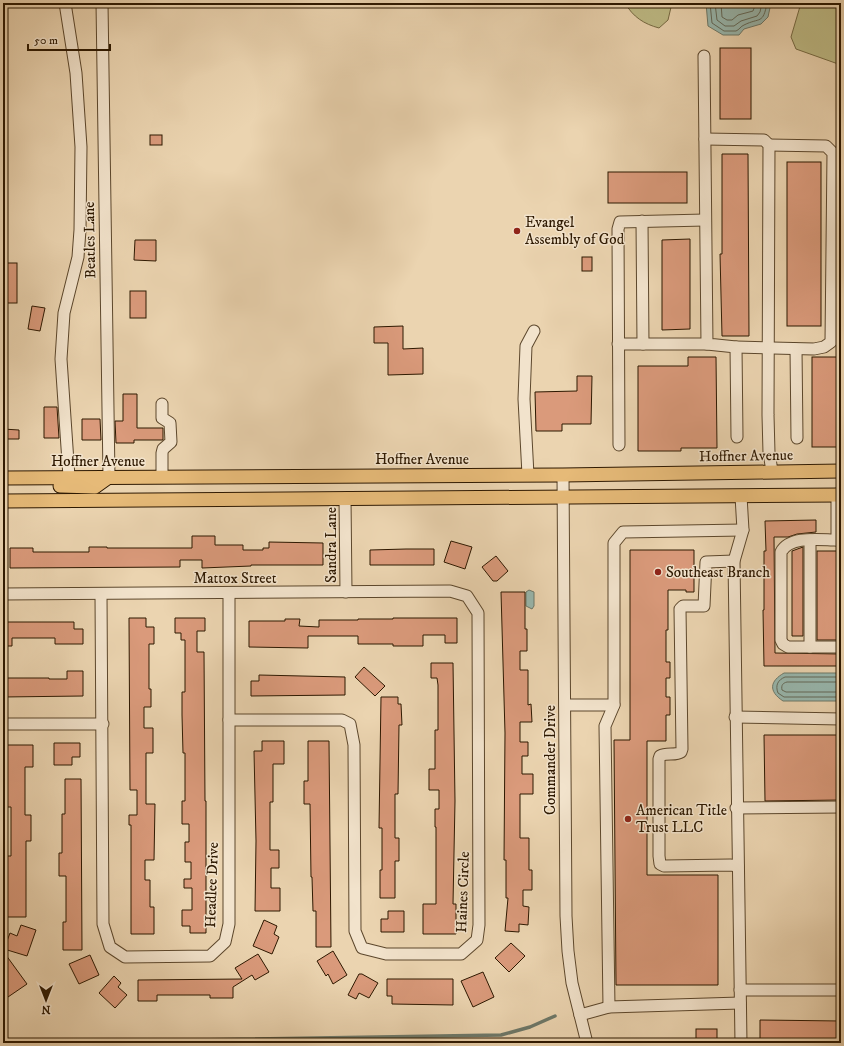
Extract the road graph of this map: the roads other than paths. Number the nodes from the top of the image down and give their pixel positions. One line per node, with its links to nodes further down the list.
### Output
1 (65, 3): 23 (street)
2 (102, 3): 24 (street, Beatles Lane)
3 (704, 56): 4 (street)
4 (705, 139): 5 (street); 6 (street)
5 (769, 145): 13 (street); 14 (street)
6 (705, 220): 7 (street); 11 (street)
7 (642, 221): 9 (street); 10 (street)
8 (534, 331): 21 (street)
9 (618, 344): 10 (street); 18 (street)
10 (643, 344): 11 (street)
11 (707, 344): 12 (street)
12 (736, 347): 13 (street); 16 (street)
13 (768, 348): 14 (street); 19 (street)
14 (796, 349): 17 (street)
15 (162, 404): 25 (street)
16 (737, 437)
17 (797, 438)
18 (619, 445)
19 (772, 471): 20 (main road, Hoffner Avenue); 22 (main road, Hoffner Avenue)
20 (841, 471)
21 (528, 475): 22 (main road, Hoffner Avenue); 25 (main road, Hoffner Avenue)
22 (563, 475): 30 (street, Commander Drive)
23 (69, 477): 24 (main road, Hoffner Avenue); 26 (main road, Hoffner Avenue)
24 (109, 477): 25 (main road, Hoffner Avenue); 27 (main road)
25 (162, 477)
26 (3, 478)
27 (3, 487)
28 (839, 494): 29 (main road); 35 (street)
29 (741, 496): 30 (main road); 33 (street)
30 (564, 497): 31 (main road); 44 (street, Commander Drive)
31 (345, 498): 32 (main road); 37 (street, Sandra Lane)
32 (3, 501)
33 (743, 530): 36 (street); 45 (street)
34 (810, 540): 35 (street); 42 (street); 42 (street)
35 (839, 540)
36 (734, 561): 46 (street); 53 (street)
37 (346, 592): 38 (street, Mattox Street); 41 (street, Mattox Street)
38 (229, 593): 40 (street, Mattox Street); 48 (street, Headlee Drive)
39 (3, 594): 40 (street, Mattox Street)
40 (101, 594): 50 (street, Headlee Drive)
41 (467, 596): 48 (street, Haines Circle)
42 (810, 647): 43 (street)
43 (841, 647)
44 (565, 705): 45 (street); 58 (street, Commander Drive)
45 (614, 705): 57 (street)
46 (735, 717): 47 (street); 52 (street)
47 (841, 718)
48 (229, 720): 50 (street, Headlee Drive)
49 (3, 724): 50 (street)
50 (103, 724)
51 (841, 807): 52 (street)
52 (736, 808): 53 (street)
53 (738, 866): 54 (street)
54 (740, 990): 55 (street); 56 (street)
55 (841, 990)
56 (740, 1002): 57 (street); 60 (street)
57 (609, 1007): 58 (street)
58 (580, 1015): 59 (street, Commander Drive)
59 (587, 1043)
60 (741, 1043)

